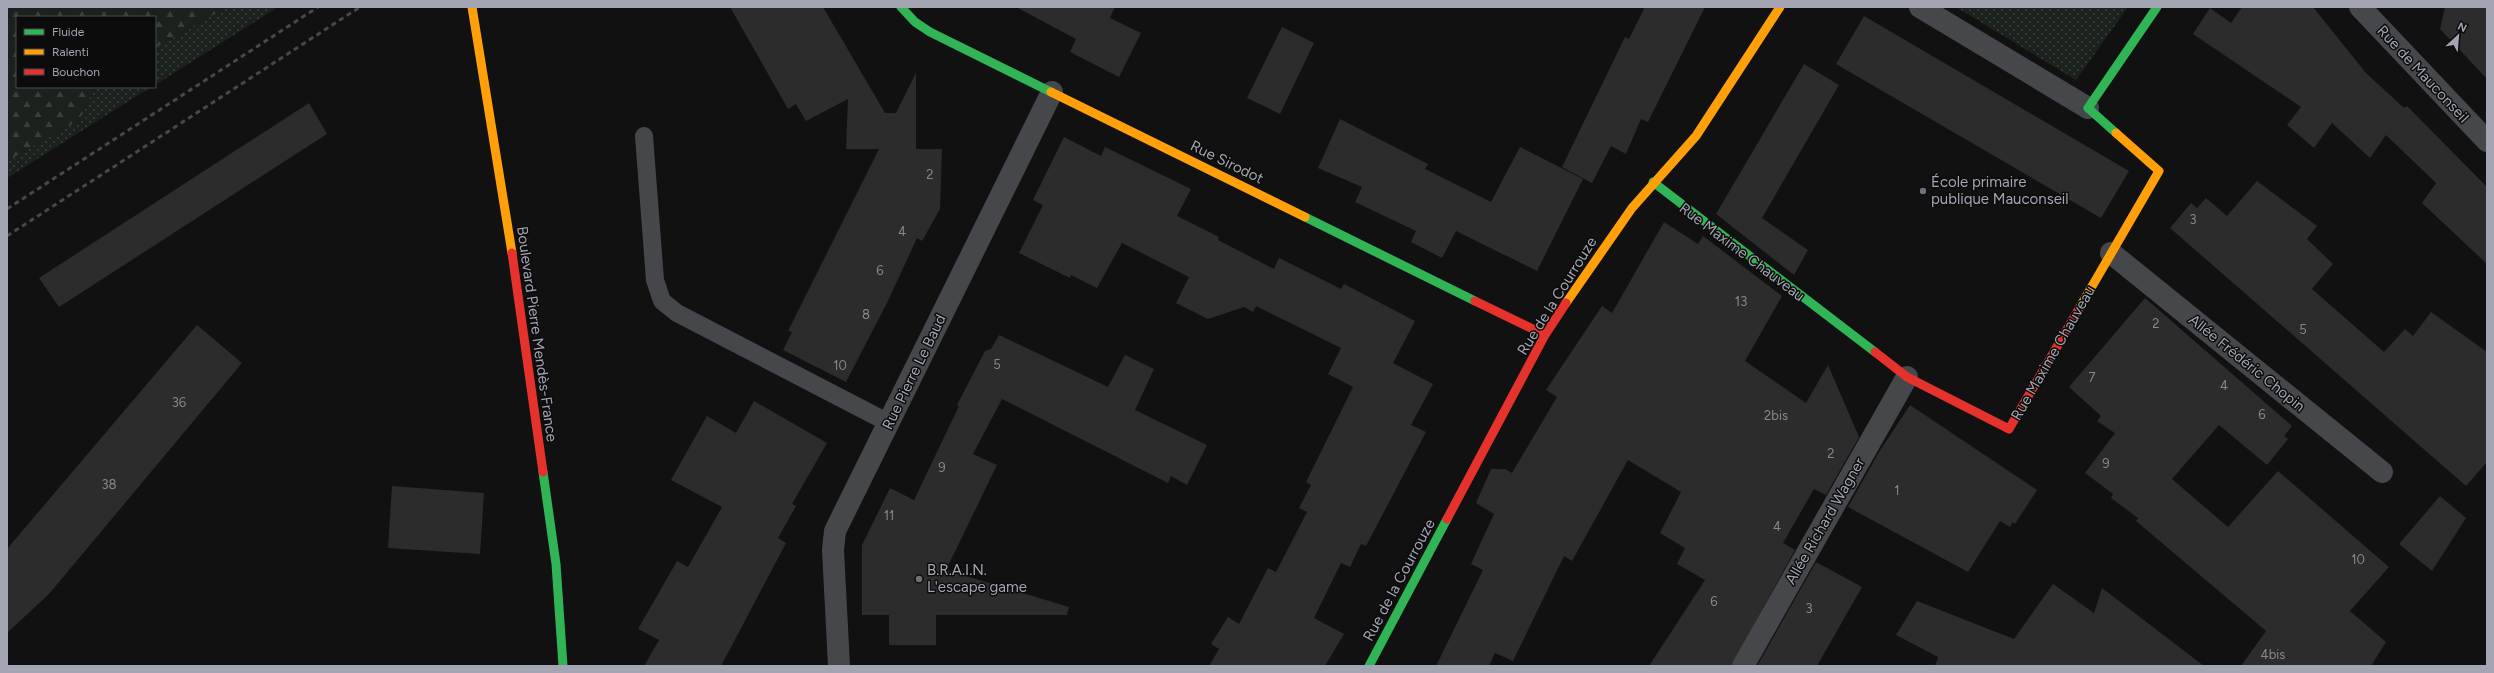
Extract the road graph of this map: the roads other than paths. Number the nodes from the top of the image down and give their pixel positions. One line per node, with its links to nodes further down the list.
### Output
1 (472, 7): 17 (street, Boulevard Pierre Mendès-France)
2 (901, 7): 7 (street, Rue Sirodot)
3 (1780, 7): 11 (street, Rue de la Courrouze)
4 (1920, 7): 8 (street, Rue Maxime Chauveau)
5 (2157, 7): 8 (street)
6 (2370, 10): 10 (street, Rue de Mauconseil)
7 (1052, 92): 13 (street, Rue Sirodot); 15 (street, Rue Pierre Le Baud)
8 (2088, 108): 12 (street, Rue Maxime Chauveau)
9 (644, 136): 15 (lane)
10 (2487, 142)
11 (1653, 182): 13 (street, Rue de la Courrouze); 14 (street, Rue Maxime Chauveau)
12 (2111, 254): 14 (street, Rue Maxime Chauveau); 16 (street, Allée Frédéric Chopin)
13 (1545, 335): 19 (street, Rue de la Courrouze)
14 (1907, 377): 20 (street, Allée Richard Wagner)
15 (889, 423): 18 (street, Rue Pierre Le Baud)
16 (2382, 472)
17 (562, 666)
18 (839, 666)
19 (1369, 666)
20 (1743, 666)

